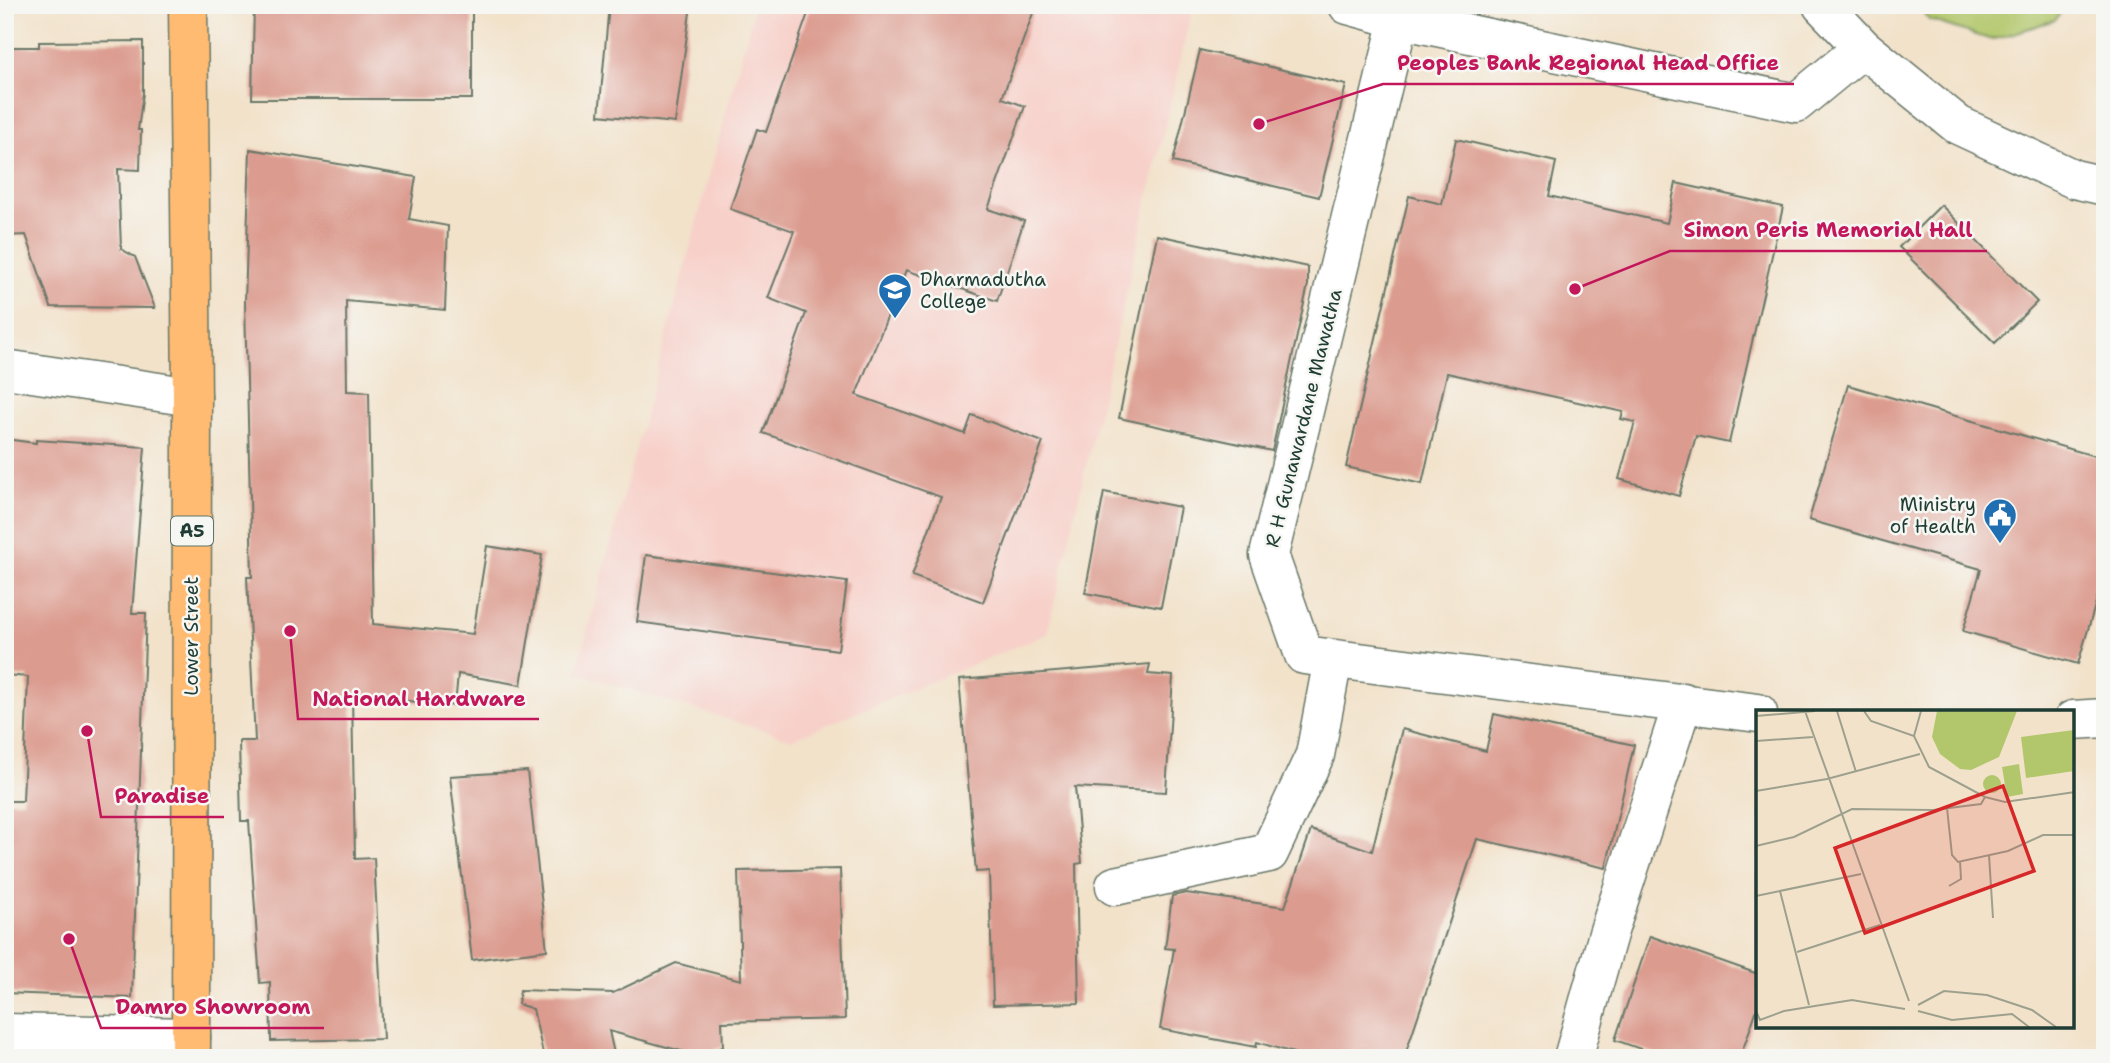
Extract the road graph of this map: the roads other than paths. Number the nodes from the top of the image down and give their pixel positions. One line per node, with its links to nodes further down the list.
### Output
1 (188, 5): 8 (highway, Lower Street / A5)
2 (1348, 5): 4 (street)
3 (1822, 5): 5 (street)
4 (1399, 19): 5 (street); 9 (street, R H Gunawardane Mawatha)
5 (1863, 48): 6 (street)
6 (2105, 186)
7 (5, 369): 8 (street)
8 (192, 397): 16 (highway, Lower Street / A5)
9 (1333, 659): 10 (street, R H Gunawardane Mawatha); 14 (street)
10 (1683, 702): 11 (street, R H Gunawardane Mawatha); 17 (street)
11 (1756, 713)
12 (2105, 718): 13 (street)
13 (2075, 720)
14 (1115, 886)
15 (5, 1032): 16 (street)
16 (191, 1047)
17 (1573, 1058)

